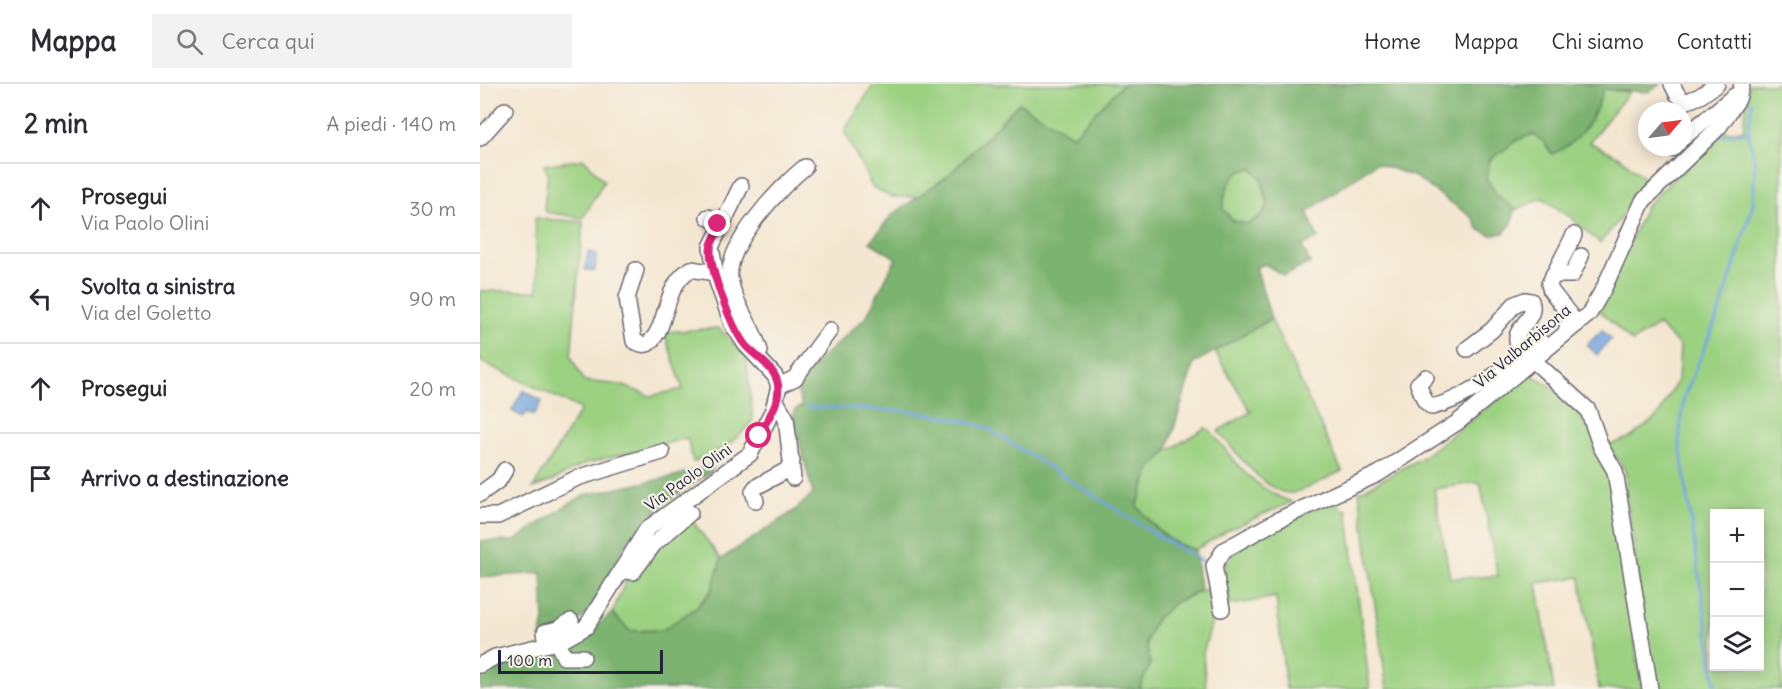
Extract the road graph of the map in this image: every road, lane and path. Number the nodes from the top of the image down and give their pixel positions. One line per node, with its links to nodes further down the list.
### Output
1 (1672, 84): 2 (street)
2 (1730, 87): 4 (street); 13 (street, Via Valbarbisona)
3 (505, 110): 5 (street)
4 (1692, 127)
5 (480, 138)
6 (805, 167): 16 (street)
7 (741, 186): 10 (street)
8 (1574, 235): 12 (street)
9 (1581, 256): 12 (street)
10 (714, 266): 11 (street); 16 (street)
11 (636, 270)
12 (1553, 275): 13 (street)
13 (1577, 324): 17 (street, Via Valbarbisona)
14 (830, 330): 19 (street)
15 (1467, 349): 17 (street)
16 (759, 357): 19 (street)
17 (1528, 357): 18 (street); 29 (street, Via Valbarbisona); 34 (street)
18 (1426, 377)
19 (778, 404): 21 (street); 28 (street, Via Paolo Olini)
20 (662, 452): 27 (street)
21 (792, 461): 23 (street); 25 (street)
22 (505, 470): 24 (street)
23 (793, 478)
24 (480, 494)
25 (756, 501)
26 (690, 513): 28 (street)
27 (480, 516)
28 (621, 570): 31 (street, Via Paolo Olini)
29 (1222, 609)
30 (571, 621): 31 (street)
31 (552, 643): 32 (street); 33 (street, Via Paolo Olini)
32 (583, 657)
33 (480, 665)
34 (1650, 689)

